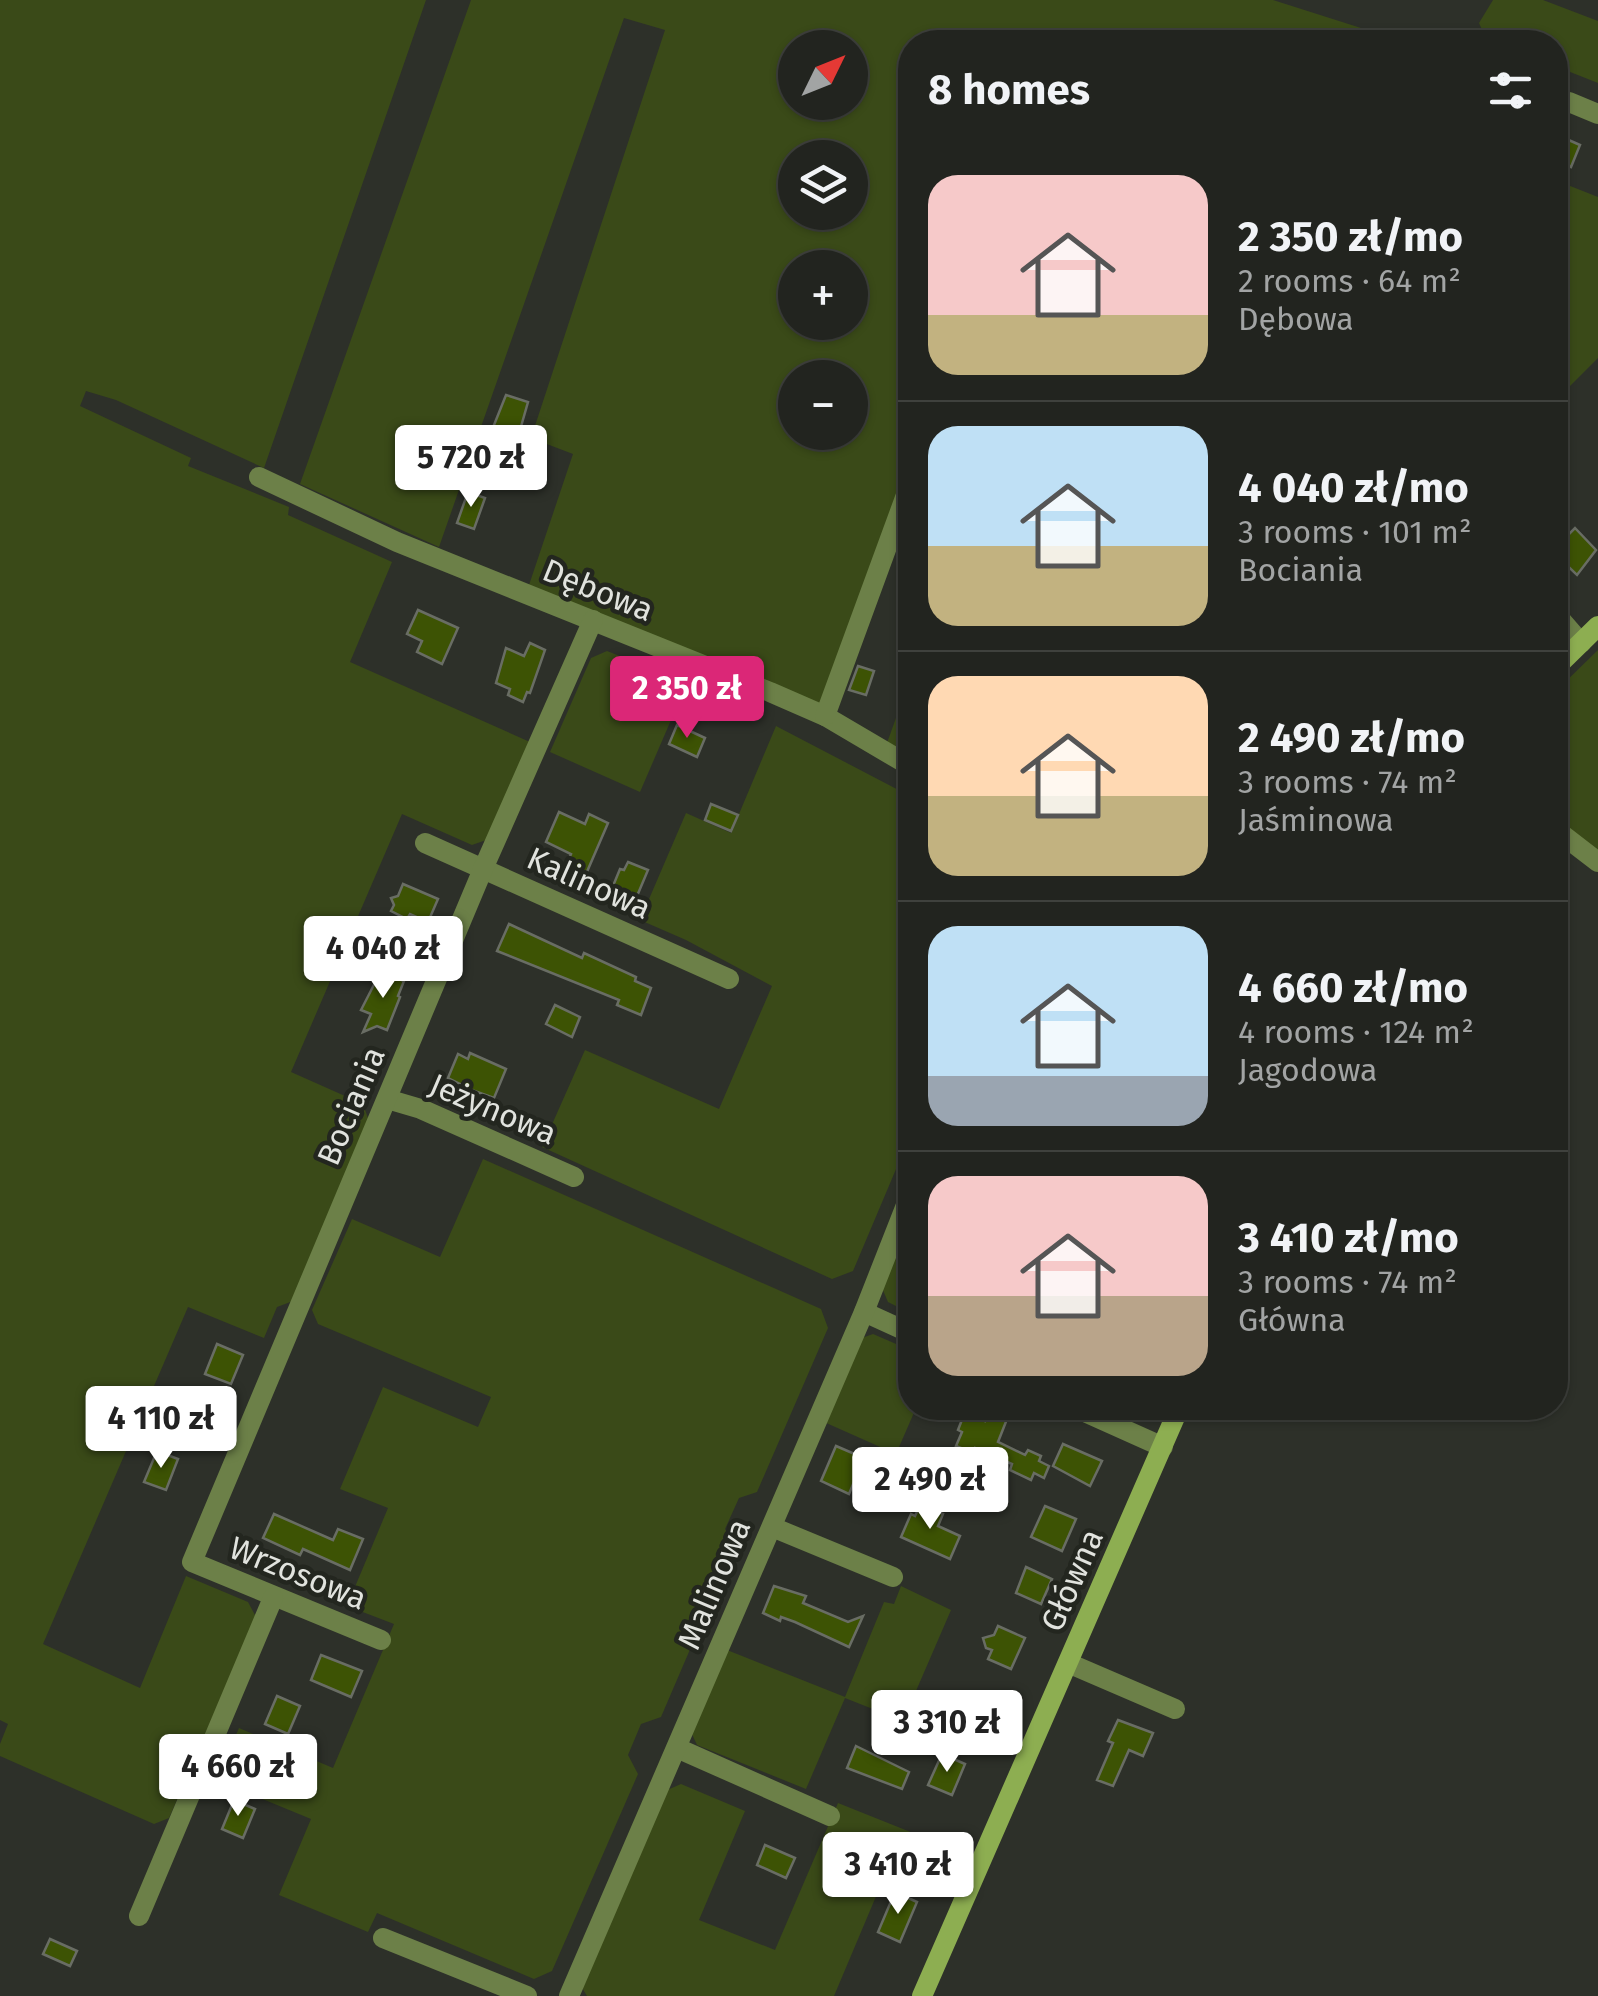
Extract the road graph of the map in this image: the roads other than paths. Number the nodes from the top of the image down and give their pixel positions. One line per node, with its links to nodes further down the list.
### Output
1 (1569, 102): 2 (street)
2 (1598, 114)
3 (259, 477): 5 (street, Dębowa)
4 (898, 516): 10 (street)
5 (593, 620): 10 (street, Dębowa); 15 (street, Bociania)
6 (1598, 626): 8 (street)
7 (1568, 628): 8 (street)
8 (1581, 643): 9 (street)
9 (1568, 656)
10 (824, 716): 11 (street, Dębowa)
11 (898, 759)
12 (1568, 840): 14 (street)
13 (426, 844): 15 (street, Kalinowa)
14 (1598, 862)
15 (483, 869): 16 (street, Kalinowa); 17 (street, Bociania)
16 (729, 979)
17 (387, 1099): 18 (street, Jeżynowa); 26 (street, Bociania)
18 (574, 1177)
19 (898, 1226): 20 (street, Malinowa)
20 (864, 1312): 21 (street); 25 (street, Malinowa)
21 (898, 1328)
22 (1103, 1420): 24 (street)
23 (1175, 1420): 24 (street, Główna)
24 (1163, 1447): 30 (street, Główna)
25 (772, 1526): 27 (street); 32 (street, Malinowa)
26 (192, 1562): 28 (street, Wrzosowa)
27 (894, 1577)
28 (274, 1598): 29 (street, Wrzosowa); 34 (street)
29 (382, 1640)
30 (1068, 1663): 31 (street); 38 (street, Główna)
31 (1175, 1709)
32 (677, 1748): 33 (street); 37 (street, Malinowa)
33 (830, 1816)
34 (139, 1916)
35 (383, 1938): 36 (street)
36 (527, 1996)
37 (569, 1996)
38 (922, 1996)

